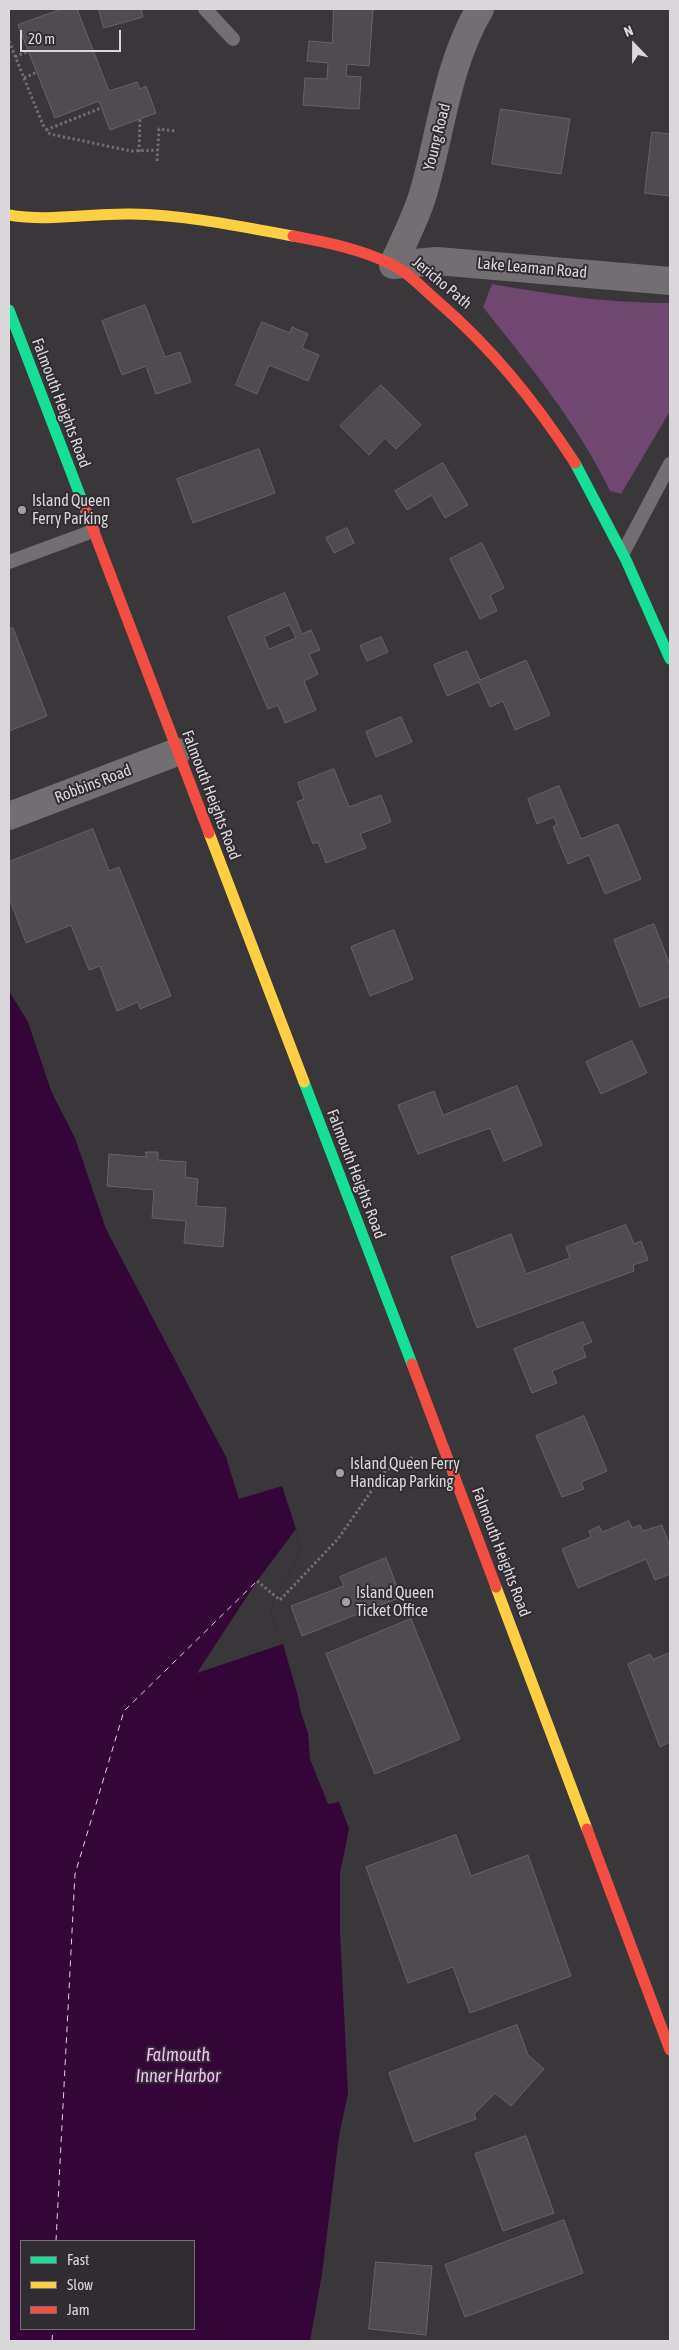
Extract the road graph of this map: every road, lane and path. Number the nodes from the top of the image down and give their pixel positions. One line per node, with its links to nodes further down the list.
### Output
1 (205, 9): 3 (lane)
2 (480, 9): 17 (street, Young Road)
3 (233, 39)
4 (9, 41): 6 (path)
5 (28, 51): 6 (path)
6 (15, 57): 8 (path)
7 (37, 72): 8 (path)
8 (24, 78): 11 (path)
9 (101, 108): 11 (path)
10 (140, 119): 14 (path)
11 (46, 130): 14 (path)
12 (175, 131): 13 (path)
13 (157, 150): 14 (path); 15 (path)
14 (139, 152)
15 (157, 161)
16 (9, 215): 17 (main road, Jericho Path)
17 (394, 265): 18 (street, Lake Leaman Road); 22 (main road, Jericho Path)
18 (670, 281)
19 (9, 310): 21 (main road, Falmouth Heights Road)
20 (670, 464): 22 (lane)
21 (93, 531): 23 (lane); 25 (main road, Falmouth Heights Road)
22 (624, 552): 24 (main road, Jericho Path)
23 (9, 562)
24 (670, 659)
25 (177, 752): 26 (street, Robbins Road); 29 (main road, Falmouth Heights Road)
26 (9, 816)
27 (420, 1454): 28 (path)
28 (258, 1582)
29 (670, 2050)

